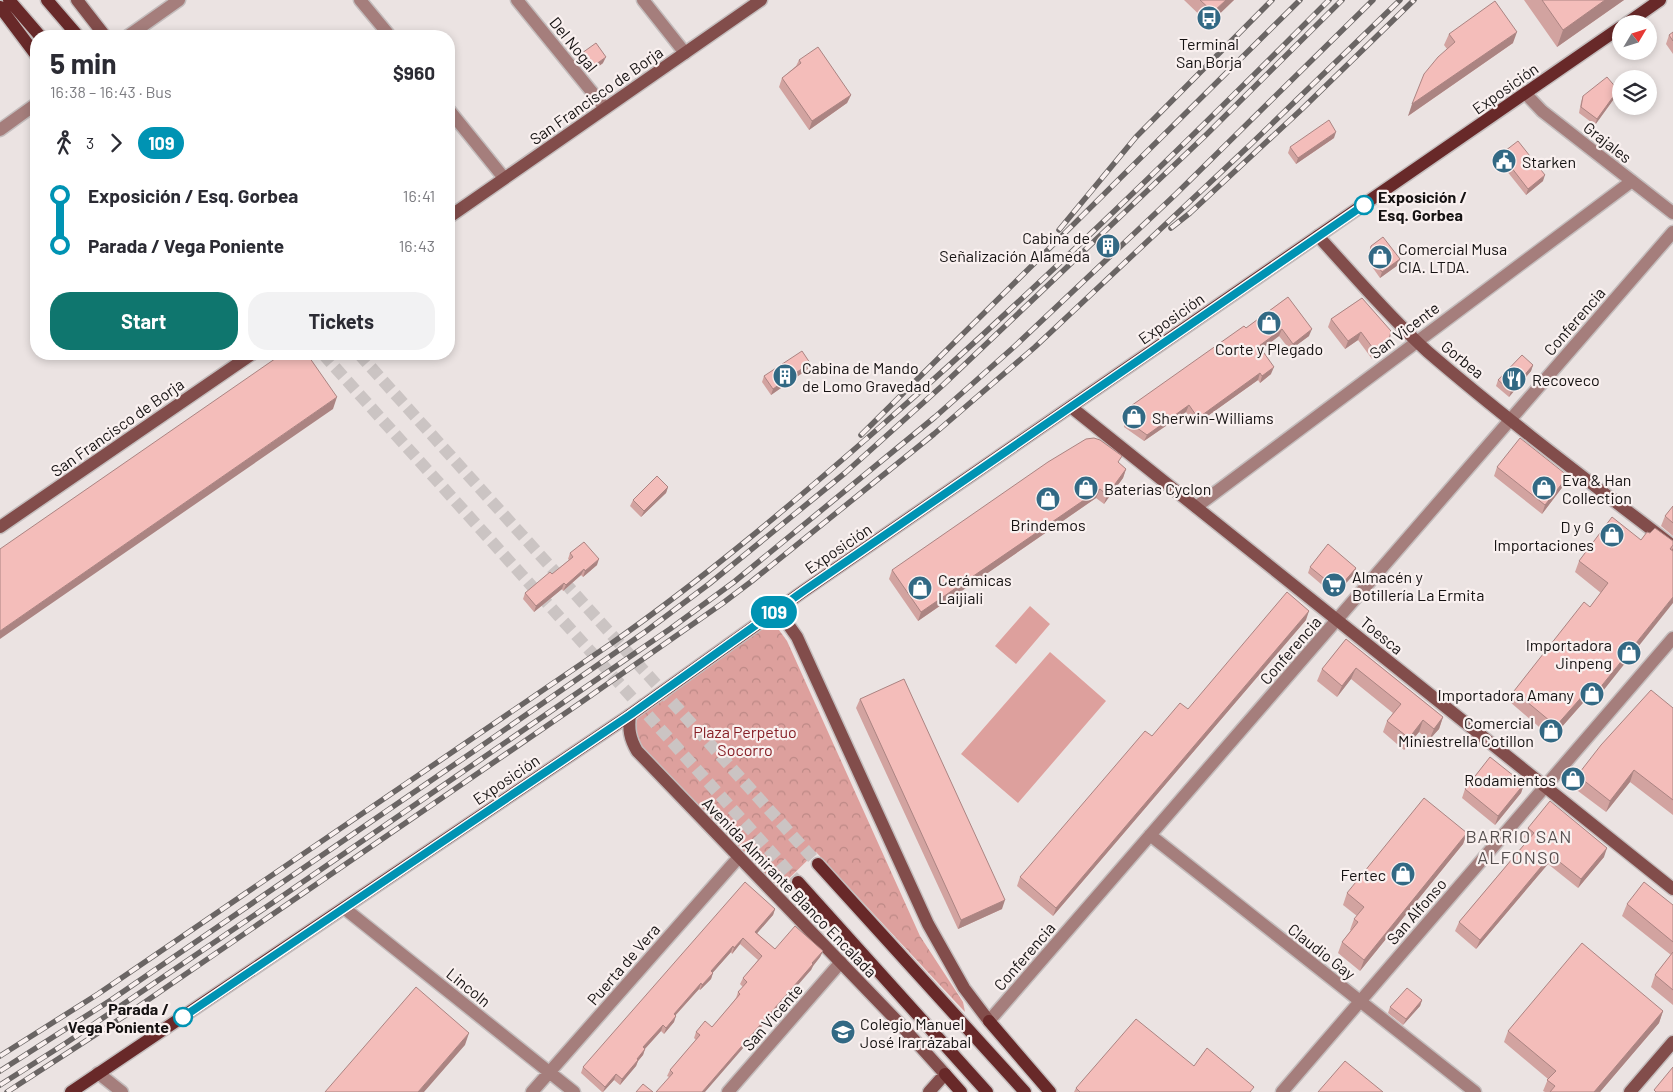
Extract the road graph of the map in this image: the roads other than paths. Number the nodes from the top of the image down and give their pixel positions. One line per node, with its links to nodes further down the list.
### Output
1 (9, 0): 12 (main road)
2 (47, 0): 13 (main road)
3 (76, 0): 14 (street)
4 (179, 0): 15 (street)
5 (360, 0): 16 (street)
6 (517, 0): 22 (street, Del Nogal)
7 (643, 0): 19 (street)
8 (761, 0): 19 (street, San Francisco de Borja)
9 (1660, 0): 11 (main road)
10 (0, 7): 18 (main road)
11 (1639, 15)
12 (35, 30)
13 (73, 30)
14 (100, 30)
15 (136, 30)
16 (385, 30)
17 (1612, 33): 20 (main road, Exposición)
18 (30, 47)
19 (685, 53): 22 (street, San Francisco de Borja)
20 (1526, 93): 26 (street, Grajales); 30 (main road, Exposición)
21 (30, 108): 24 (street)
22 (605, 108): 25 (street, San Francisco de Borja)
23 (455, 117): 25 (street)
24 (0, 130)
25 (504, 178): 27 (street, San Francisco de Borja)
26 (1632, 181): 28 (street, Grajales); 31 (street, San Vicente)
27 (455, 213)
28 (1673, 213)
29 (1673, 232): 34 (street, Conferencia)
30 (1318, 236): 31 (street, Gorbea); 33 (main road, Exposición)
31 (1417, 341): 34 (street, Gorbea); 35 (street, San Vicente)
32 (243, 360): 36 (street, San Francisco de Borja)
33 (1071, 407): 35 (street, Toesca); 38 (main road, Exposición)
34 (1510, 419): 37 (street, Gorbea); 39 (street, Conferencia)
35 (1196, 507): 39 (street, Toesca)
36 (0, 527)
37 (1673, 546)
38 (772, 613): 41 (main road, Exposición); 51 (street)
39 (1338, 621): 42 (street, Toesca); 43 (street, Conferencia)
40 (1673, 638): 42 (street, San Alfonso)
41 (630, 715): 44 (street, Avenida Almirante Blanco Encalada); 48 (main road, Exposición)
42 (1545, 787): 47 (street, Toesca); 50 (street, San Alfonso)
43 (1150, 834): 50 (street, Claudio Gay); 51 (street, Conferencia)
44 (739, 857): 49 (street, Avenida Almirante Blanco Encalada); 53 (street, Puerta de Vera)
45 (818, 864): 64 (main road, Avenida Almirante Blanco Encalada)
46 (798, 882): 63 (main road, Avenida Almirante Blanco Encalada)
47 (1673, 889)
48 (344, 908): 53 (street, Lincoln); 54 (main road, Exposición)
49 (841, 962): 55 (street, Avenida Almirante Blanco Encalada); 60 (street, San Vicente)
50 (1360, 1001): 66 (street, San Alfonso); 67 (street, Claudio Gay)
51 (989, 1021): 65 (main road)
52 (1673, 1042): 68 (street)
53 (549, 1072): 58 (street, Puerta de Vera); 59 (street, Lincoln)
54 (98, 1073): 56 (main road, Exposición); 57 (street)
55 (945, 1074): 61 (street); 62 (main road)
56 (71, 1092)
57 (122, 1092)
58 (532, 1092)
59 (574, 1092)
60 (728, 1092)
61 (929, 1092)
62 (961, 1092)
63 (987, 1092)
64 (1025, 1092)
65 (1050, 1092)
66 (1282, 1092)
67 (1475, 1092)
68 (1630, 1092)

